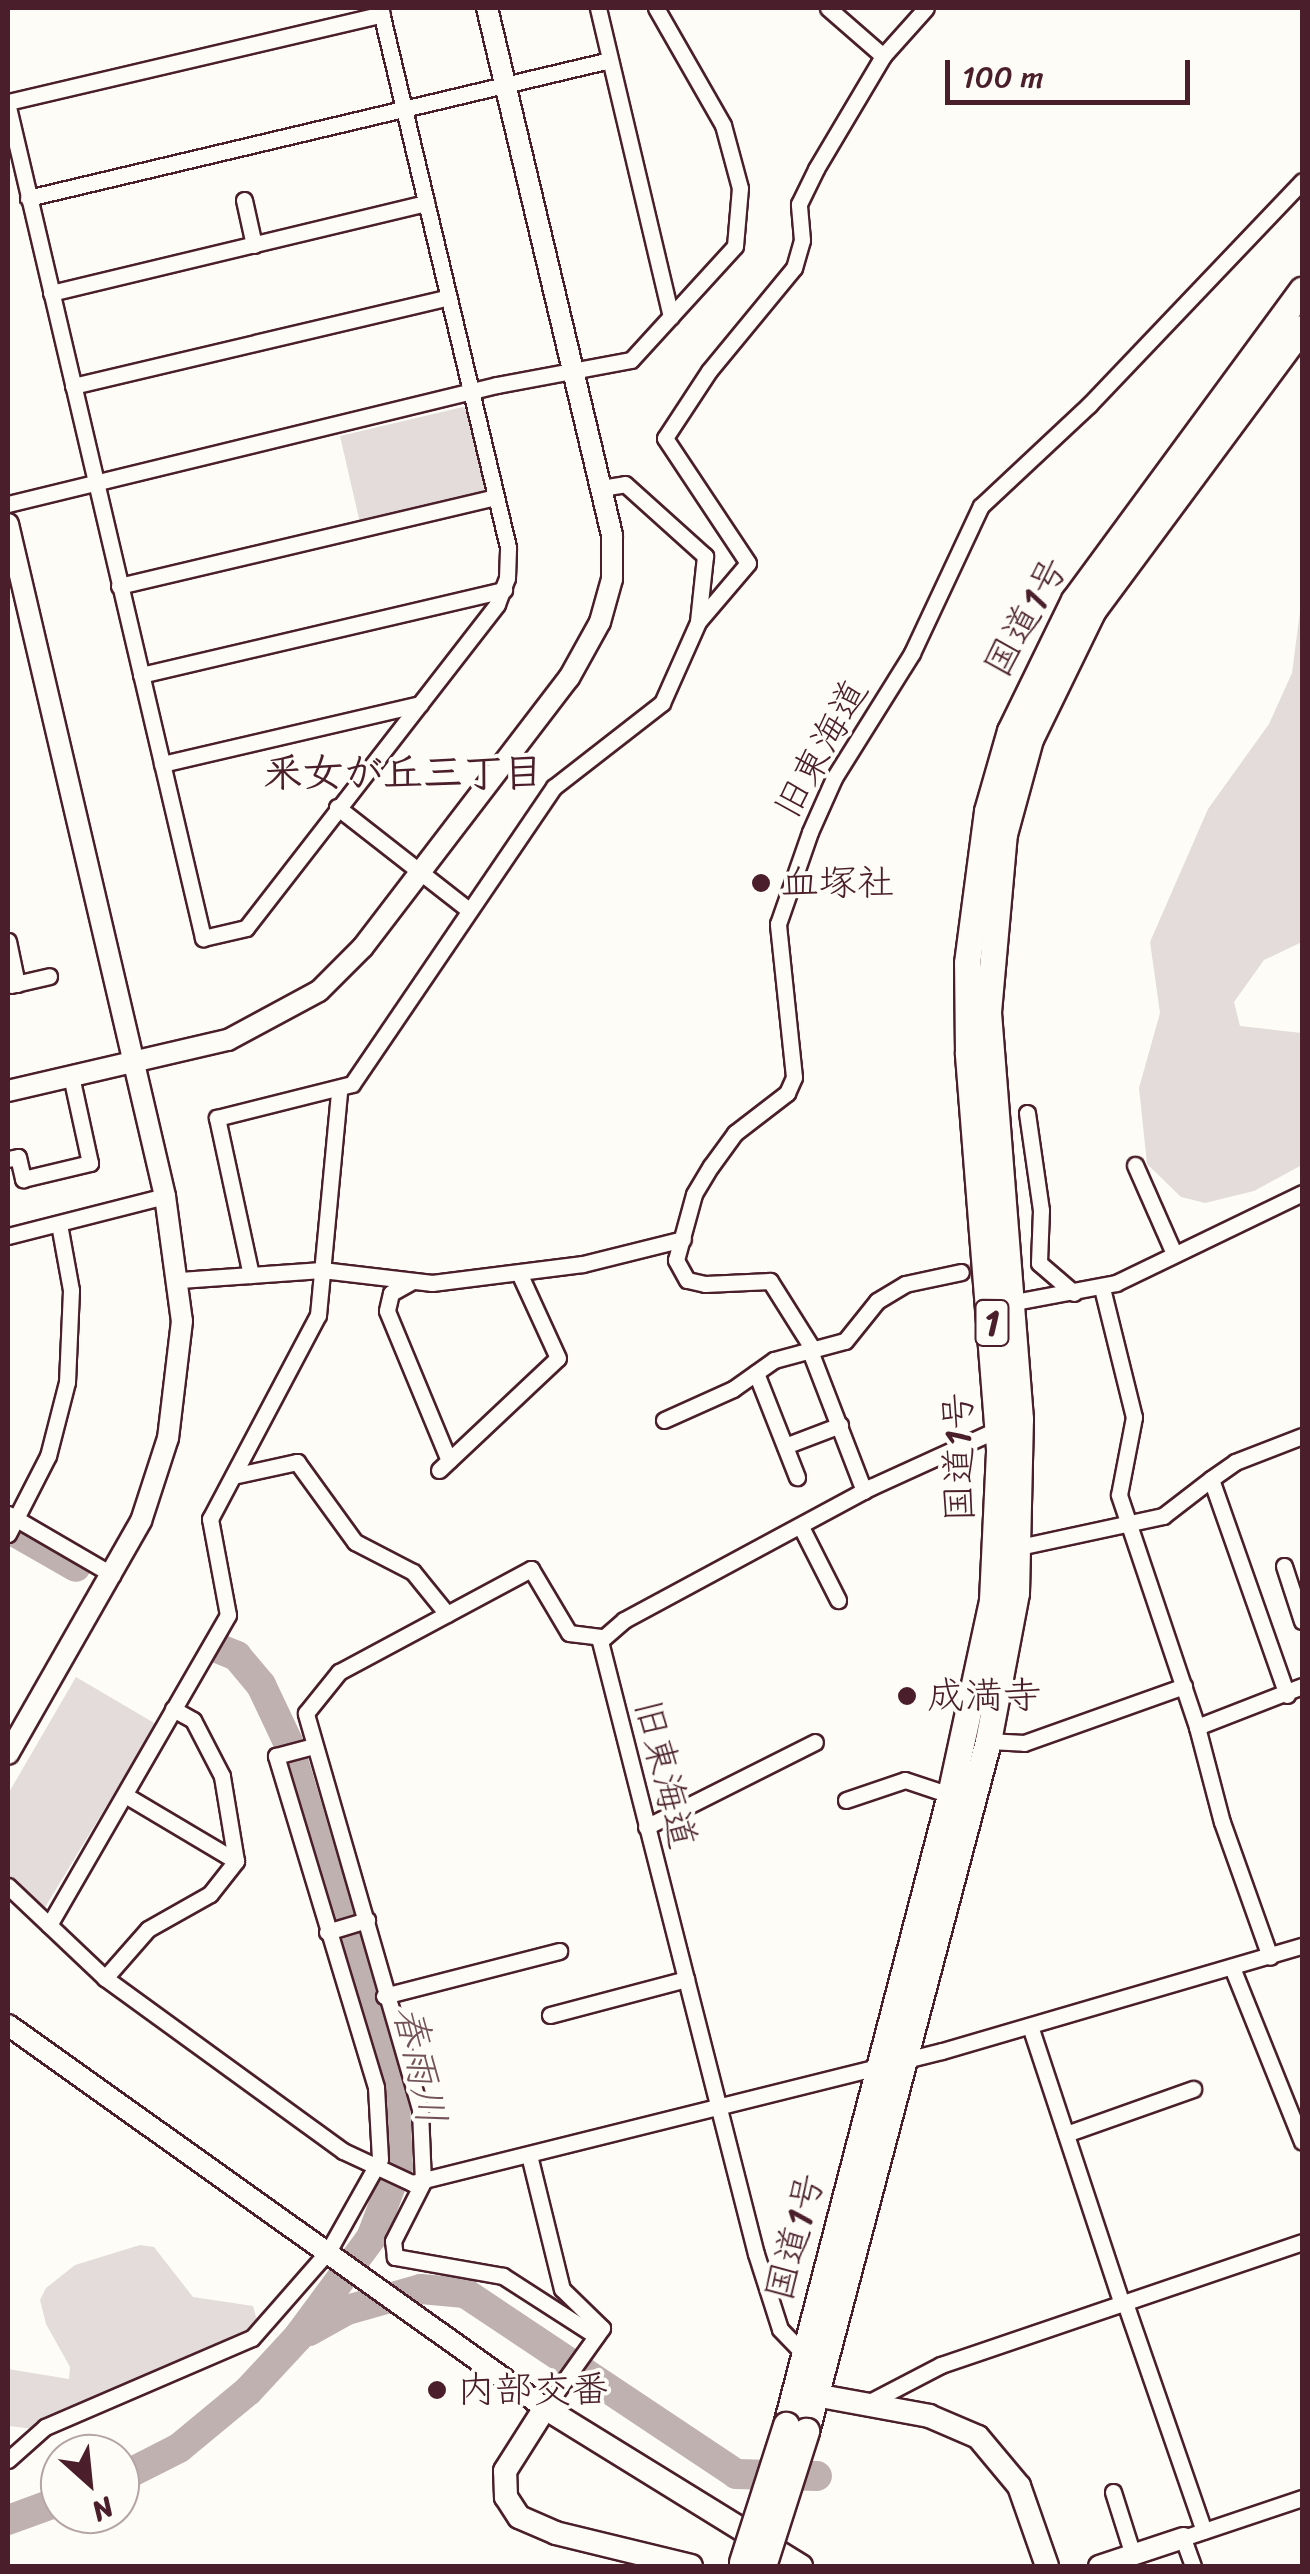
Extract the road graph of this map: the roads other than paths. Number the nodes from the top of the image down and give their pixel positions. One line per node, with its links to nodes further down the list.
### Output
1 (487, 8): 9 (street)
2 (598, 8): 8 (street)
3 (656, 8): 20 (street)
4 (828, 8): 7 (street)
5 (926, 8): 7 (street)
6 (381, 11): 10 (street); 11 (street)
7 (883, 56): 32 (street)
8 (610, 60): 9 (street); 20 (street)
9 (504, 84): 11 (street); 22 (street)
10 (8, 104): 13 (street)
11 (405, 108): 13 (street); 15 (street)
12 (1302, 181): 53 (street, 旧東海道)
13 (28, 198): 18 (street)
14 (244, 200): 16 (street)
15 (426, 204): 16 (street); 19 (street)
16 (254, 245): 18 (street)
17 (1302, 290): 63 (highway, 国道1号 / 1)
18 (51, 293): 23 (street)
19 (449, 298): 23 (street); 24 (street)
20 (671, 316): 22 (street)
21 (1302, 328): 63 (highway, 国道1号 / 1)
22 (574, 370): 24 (street); 26 (street)
23 (73, 386): 25 (street)
24 (472, 394): 25 (street); 27 (street)
25 (96, 482): 28 (street); 30 (street)
26 (602, 488): 32 (street); 37 (street)
27 (496, 496): 30 (street); 31 (street)
28 (8, 504)
29 (8, 524): 42 (street)
30 (119, 586): 33 (street)
31 (504, 590): 33 (street); 34 (street)
32 (698, 622): 38 (street)
33 (141, 675): 35 (street)
34 (420, 704): 35 (street); 36 (street)
35 (162, 764): 36 (street)
36 (338, 807): 37 (street)
37 (420, 872): 38 (street); 42 (street)
38 (469, 910): 45 (street)
39 (8, 942): 41 (street)
40 (49, 976): 41 (street)
41 (12, 985)
42 (134, 1061): 43 (street); 50 (street)
43 (71, 1076): 44 (street); 47 (street)
44 (8, 1091)
45 (339, 1091): 55 (street); 58 (street)
46 (1027, 1113): 62 (street)
47 (8, 1159)
48 (1136, 1165): 54 (street)
49 (1302, 1194): 54 (street)
50 (165, 1196): 51 (street); 59 (street)
51 (59, 1224): 52 (street); 75 (street)
52 (8, 1236)
53 (683, 1240): 57 (street); 64 (street, 旧東海道)
54 (1172, 1252): 61 (street)
55 (322, 1270): 58 (street); 60 (street); 71 (street)
56 (961, 1272): 64 (street)
57 (519, 1274): 60 (street); 60 (street)
58 (251, 1275): 59 (street)
59 (180, 1280): 80 (street)
60 (412, 1282)
61 (1102, 1288): 62 (street); 77 (street)
62 (1074, 1293): 63 (street)
63 (1000, 1305): 68 (highway, 国道1号 / 1); 78 (highway, 国道1号 / 1)
64 (812, 1351): 65 (street); 67 (street, 旧東海道)
65 (756, 1372): 66 (street); 70 (street)
66 (664, 1420)
67 (840, 1425): 70 (street); 74 (street, 旧東海道)
68 (998, 1430): 74 (street); 78 (highway, 国道1号 / 1)
69 (1302, 1436): 73 (street)
70 (785, 1446): 72 (street)
71 (233, 1476): 82 (street); 88 (street)
72 (797, 1477)
73 (1211, 1479): 77 (street); 87 (street)
74 (864, 1491): 76 (street)
75 (11, 1523): 80 (street)
76 (801, 1526): 81 (street); 84 (street)
77 (1128, 1528): 78 (street); 85 (street)
78 (1008, 1549): 90 (highway, 国道1号 / 1); 95 (highway, 国道1号 / 1)
79 (1284, 1566): 83 (street)
80 (112, 1575): 93 (street)
81 (838, 1600)
82 (447, 1614): 84 (street); 92 (street)
83 (1302, 1622)
84 (602, 1637): 97 (street, 旧東海道)
85 (1184, 1686): 89 (street); 90 (street)
86 (1302, 1686): 87 (street)
87 (1286, 1695): 89 (street)
88 (173, 1710): 94 (street); 98 (street)
89 (1198, 1727): 105 (street)
90 (988, 1741): 113 (highway, 国道1号 / 1)
91 (815, 1742): 97 (street)
92 (311, 1747): 100 (street); 102 (street)
93 (8, 1754)
94 (125, 1794): 98 (street); 101 (street)
95 (950, 1795): 96 (street); 114 (highway, 国道1号 / 1)
96 (846, 1800)
97 (646, 1828): 108 (street, 旧東海道)
98 (236, 1861): 107 (street)
99 (8, 1886): 101 (street)
100 (363, 1921): 102 (street); 109 (street)
101 (49, 1925): 107 (street)
102 (331, 1931): 120 (street)
103 (1302, 1946): 105 (street)
104 (560, 1951): 109 (street)
105 (1270, 1958): 106 (street)
106 (1232, 1970): 112 (street); 118 (street)
107 (106, 1978): 120 (street)
108 (686, 1978): 110 (street); 116 (street, 旧東海道)
109 (384, 1996): 121 (street)
110 (550, 2015)
111 (8, 2025): 123 (street)
112 (1030, 2026): 113 (street); 117 (street)
113 (907, 2057): 114 (street); 127 (highway, 国道1号 / 1)
114 (881, 2066): 116 (street); 126 (highway, 国道1号 / 1)
115 (1194, 2089): 117 (street)
116 (716, 2103): 119 (street); 126 (street, 旧東海道)
117 (1066, 2134): 124 (street)
118 (1302, 2142)
119 (528, 2155): 121 (street); 125 (street)
120 (379, 2173): 121 (street); 123 (street)
121 (417, 2183): 125 (street)
122 (1302, 2242): 124 (street)
123 (334, 2253): 128 (street); 131 (street)
124 (1124, 2304): 129 (street); 134 (street)
125 (595, 2337): 128 (street)
126 (803, 2353): 130 (highway, 国道1号 / 1)
127 (815, 2396): 129 (main road); 130 (highway, 国道1号 / 1)
128 (551, 2399): 138 (main road); 139 (main road)
129 (862, 2406): 140 (main road)
130 (796, 2428): 137 (highway, 国道1号 / 1, bridge)
131 (8, 2460)
132 (1113, 2492): 136 (street)
133 (1302, 2498): 134 (street)
134 (1204, 2531): 135 (street)
135 (1183, 2538): 136 (street); 142 (street)
136 (1134, 2554): 141 (street)
137 (748, 2565)
138 (692, 2566)
139 (800, 2566)
140 (1047, 2566)
141 (1099, 2566)
142 (1192, 2566)

